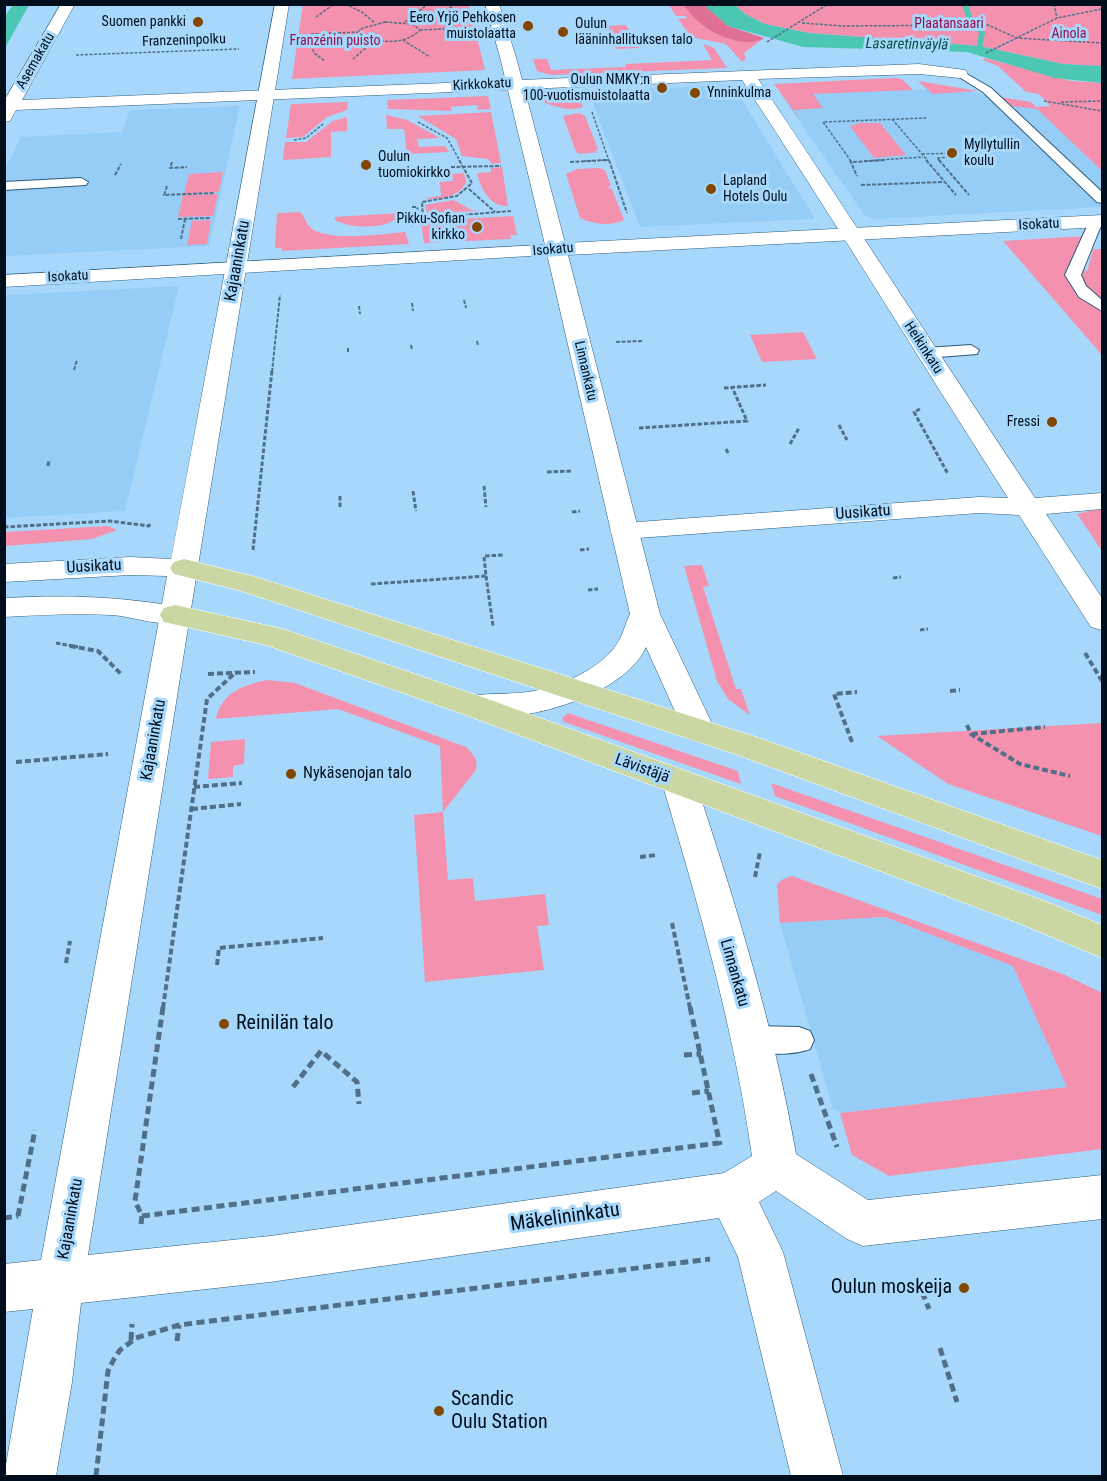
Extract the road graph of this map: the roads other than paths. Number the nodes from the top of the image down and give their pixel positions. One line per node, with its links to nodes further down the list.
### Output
1 (68, 4): 8 (street, Asemakatu)
2 (282, 4): 7 (street, Kajaaninkatu)
3 (492, 4): 6 (street, Linnankatu)
4 (960, 73): 5 (street, Kirkkokatu); 13 (lane)
5 (747, 75): 6 (street, Kirkkokatu); 15 (street, Heikinkatu)
6 (514, 83): 7 (street, Kirkkokatu); 16 (street, Linnankatu)
7 (265, 94): 8 (street, Kirkkokatu); 17 (street, Kajaaninkatu)
8 (6, 110)
9 (53, 178): 10 (lane)
10 (4, 180)
11 (81, 182): 12 (lane)
12 (4, 186)
13 (1102, 199)
14 (1099, 221): 15 (street, Isokatu); 19 (lane)
15 (853, 235): 16 (street, Isokatu); 21 (street, Heikinkatu)
16 (556, 250): 17 (street, Isokatu); 24 (street, Linnankatu)
17 (236, 268): 18 (street, Isokatu); 25 (street, Kajaaninkatu)
18 (4, 281)
19 (1102, 306)
20 (971, 350): 21 (lane)
21 (926, 353): 23 (street, Heikinkatu)
22 (1102, 501): 23 (street, Uusikatu)
23 (1028, 507): 24 (street, Uusikatu); 30 (street, Heikinkatu)
24 (624, 531): 28 (street, Linnankatu)
25 (184, 568): 26 (street, Uusikatu); 29 (street, Kajaaninkatu); 31 (main road)
26 (4, 573)
27 (4, 608): 29 (street)
28 (645, 614): 31 (street); 33 (street, Linnankatu)
29 (176, 615): 32 (main road, Lävistäjä); 42 (street, Kajaaninkatu)
30 (1102, 620)
31 (577, 690): 32 (street); 33 (main road)
32 (474, 706): 34 (main road, Lävistäjä)
33 (699, 730): 35 (main road)
34 (679, 783): 36 (main road, Lävistäjä); 37 (street, Linnankatu)
35 (1102, 875)
36 (1102, 942)
37 (753, 1039): 38 (lane); 39 (street, Linnankatu)
38 (799, 1040)
39 (776, 1166): 40 (street, Mäkelininkatu); 41 (street)
40 (732, 1194): 42 (street, Mäkelininkatu); 45 (street)
41 (1102, 1197)
42 (60, 1284): 43 (street, Mäkelininkatu); 44 (street, Kajaaninkatu)
43 (4, 1288)
44 (30, 1476)
45 (817, 1476)

